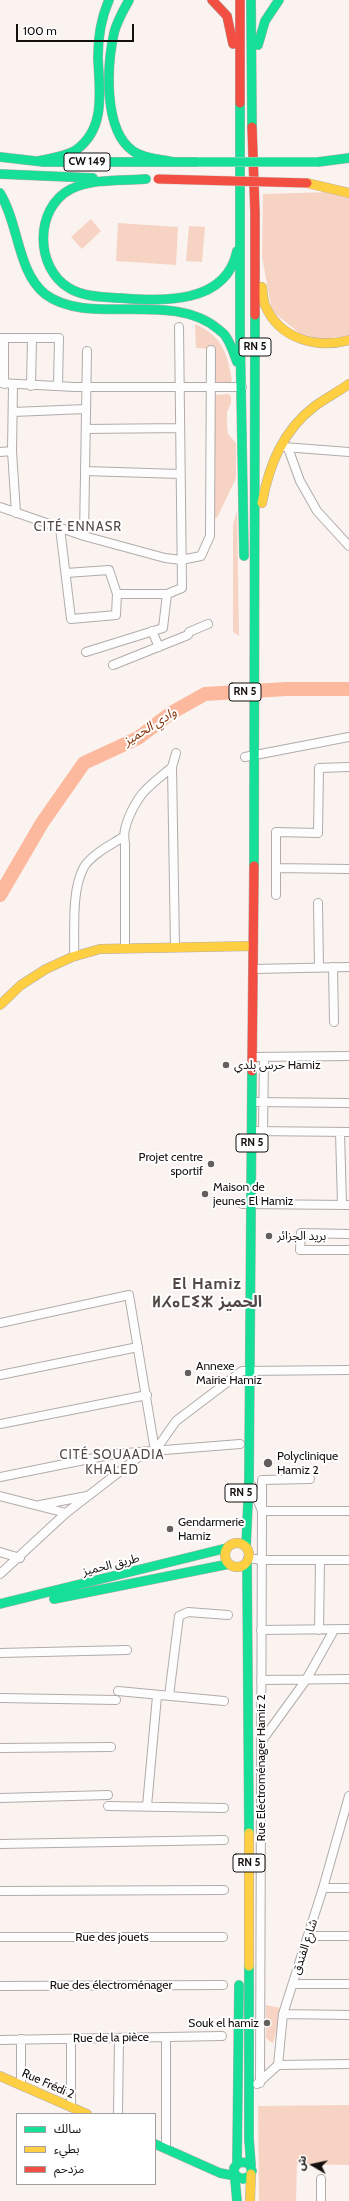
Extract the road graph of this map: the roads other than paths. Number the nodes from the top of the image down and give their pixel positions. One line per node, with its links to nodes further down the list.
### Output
1 (109, 0): 11 (main road)
2 (129, 0): 12 (main road)
3 (212, 0): 8 (main road)
4 (240, 0): 8 (main road, RN 5)
5 (251, 0): 7 (main road, RN 5)
6 (280, 0): 7 (main road)
7 (252, 138): 22 (main road, RN 5)
8 (240, 143): 21 (main road, RN 5)
9 (0, 157): 11 (main road, CW 149)
10 (349, 158): 13 (main road)
11 (38, 161): 12 (main road, CW 149)
12 (174, 162): 13 (main road, CW 149, bridge)
13 (318, 162): 14 (main road, CW 149)
14 (349, 163)
15 (0, 174): 16 (main road, CW 149)
16 (146, 179): 18 (main road, CW 149, bridge); 21 (main road)
17 (349, 182): 18 (main road, CW 149)
18 (307, 183): 20 (main road)
19 (0, 193): 37 (main road)
20 (349, 193)
21 (240, 210): 37 (main road, RN 5)
22 (255, 213): 26 (main road); 53 (main road, RN 5)
23 (179, 326): 35 (street)
24 (2, 338): 25 (street); 29 (street)
25 (32, 339): 32 (street); 33 (street)
26 (349, 340)
27 (211, 350): 36 (street)
28 (87, 351): 34 (street)
29 (2, 384): 31 (street)
30 (349, 384): 42 (main road)
31 (13, 386): 32 (street); 39 (street)
32 (31, 386): 33 (street)
33 (58, 386): 34 (street)
34 (86, 386): 35 (street); 38 (street)
35 (180, 387): 36 (street); 40 (street)
36 (211, 387): 37 (street); 54 (street)
37 (242, 387): 55 (main road, RN 5)
38 (86, 409): 39 (street); 41 (street)
39 (13, 412): 43 (street)
40 (180, 428): 41 (street); 47 (street)
41 (86, 429): 46 (street)
42 (284, 447): 45 (street); 52 (street); 53 (main road)
43 (12, 451): 44 (street); 49 (street)
44 (0, 452)
45 (349, 452)
46 (85, 472): 47 (street); 51 (street)
47 (180, 474): 54 (street)
48 (0, 507): 49 (street)
49 (16, 513): 50 (street)
50 (60, 528): 51 (street); 56 (street)
51 (84, 536): 54 (street)
52 (349, 546)
53 (255, 556): 62 (main road, RN 5)
54 (181, 560): 58 (street)
55 (244, 564)
56 (66, 573): 57 (street); 57 (street)
57 (117, 594): 58 (street)
58 (167, 594): 61 (street)
59 (245, 595): 62 (main road, RN 5)
60 (208, 624): 63 (street)
61 (152, 631): 63 (street); 64 (street)
62 (250, 645): 67 (main road, RN 5)
63 (159, 647): 65 (street)
64 (86, 652)
65 (113, 665)
66 (349, 737): 69 (street)
67 (250, 738): 69 (main road, RN 5); 70 (main road, RN 5)
68 (176, 754): 71 (street)
69 (255, 755): 70 (street); 78 (main road, RN 5)
70 (245, 756): 78 (main road, RN 5)
71 (172, 767): 73 (street); 79 (street)
72 (349, 767): 74 (street)
73 (123, 836): 80 (street); 81 (street)
74 (276, 868): 75 (street); 76 (street)
75 (349, 869)
76 (276, 895)
77 (318, 903): 84 (street)
78 (249, 946): 79 (main road); 85 (main road, RN 5); 98 (main road, RN 5)
79 (175, 947): 80 (main road)
80 (125, 948): 81 (main road)
81 (74, 956): 86 (main road)
82 (333, 967): 83 (street); 84 (street); 87 (street)
83 (349, 967)
84 (319, 968): 85 (street)
85 (253, 969): 89 (main road, RN 5)
86 (0, 1005)
87 (334, 1022)
88 (349, 1056): 90 (street)
89 (253, 1057): 90 (street); 91 (main road, RN 5)
90 (264, 1057): 92 (street)
91 (253, 1102): 92 (street); 94 (main road, RN 5)
92 (264, 1102): 93 (street); 95 (street)
93 (349, 1103)
94 (252, 1131): 95 (street); 98 (main road, RN 5)
95 (263, 1131): 96 (street)
96 (340, 1132): 97 (street); 99 (street)
97 (349, 1132)
98 (246, 1204): 99 (street); 105 (main road, RN 5)
99 (345, 1205)
100 (349, 1234): 101 (street)
101 (349, 1250)
102 (0, 1323): 103 (street)
103 (138, 1347): 106 (street); 107 (street)
104 (349, 1370): 105 (street)
105 (245, 1371): 109 (main road, RN 5); 110 (street); 113 (main road, RN 5)
106 (0, 1375)
107 (147, 1395): 108 (street); 110 (street)
108 (0, 1424)
109 (240, 1444): 110 (street); 121 (main road, RN 5)
110 (155, 1451): 111 (street)
111 (144, 1452): 112 (street); 116 (street)
112 (0, 1477)
113 (249, 1480): 118 (street, Rue Eléctroménager Hamiz 2); 122 (main road, RN 5)
114 (310, 1480): 118 (street)
115 (0, 1496): 117 (street)
116 (88, 1496): 117 (street); 120 (street)
117 (37, 1505): 120 (street)
118 (262, 1511): 119 (street); 127 (street, Rue Eléctroménager Hamiz 2)
119 (349, 1511)
120 (66, 1514): 125 (street)
121 (236, 1538): 122 (main road); 123 (main road)
122 (246, 1547): 126 (main road, RN 5)
123 (222, 1549): 130 (main road, RN 5); 132 (main road, طريق الحميز)
124 (0, 1552): 125 (street)
125 (20, 1558): 131 (street)
126 (247, 1560): 127 (street); 130 (main road); 188 (main road, RN 5)
127 (262, 1560): 129 (street); 135 (street, Rue Eléctroménager Hamiz 2)
128 (349, 1560): 129 (street)
129 (320, 1561): 136 (street)
130 (230, 1565): 133 (main road, طريق الحميز); 169 (main road, RN 5)
131 (0, 1574)
132 (0, 1604)
133 (0, 1609)
134 (228, 1615): 146 (street)
135 (262, 1630): 136 (street); 142 (street, Rue Eléctroménager Hamiz 2)
136 (319, 1630): 137 (street)
137 (334, 1630): 138 (street); 143 (street)
138 (349, 1630)
139 (127, 1650): 140 (street)
140 (0, 1653)
141 (349, 1679): 143 (street)
142 (261, 1680): 143 (street); 150 (street, Rue Eléctroménager Hamiz 2)
143 (306, 1680): 150 (street)
144 (118, 1691): 145 (street)
145 (157, 1696): 146 (street); 157 (street)
146 (169, 1696): 149 (street)
147 (0, 1698): 148 (street)
148 (116, 1700)
149 (224, 1701)
150 (261, 1742): 186 (street, Rue Eléctroménager Hamiz 2)
151 (111, 1747): 152 (street)
152 (0, 1748)
153 (108, 1795): 155 (street)
154 (349, 1796): 161 (street, شارع الفندق)
155 (0, 1798)
156 (108, 1806): 157 (street)
157 (147, 1806): 158 (street)
158 (224, 1808)
159 (224, 1840): 160 (street)
160 (0, 1844)
161 (323, 1888): 162 (street); 165 (street, شارع الفندق)
162 (349, 1888)
163 (224, 1890): 164 (street)
164 (0, 1891)
165 (308, 1936): 166 (street); 171 (street, شارع الفندق)
166 (349, 1936)
167 (0, 1937): 168 (street, Rue des jouets)
168 (223, 1937)
169 (239, 1954)
170 (239, 1978): 194 (main road)
171 (293, 1984): 172 (street); 175 (street, شارع الفندق)
172 (349, 1984)
173 (0, 1986): 174 (street, Rue des électroménager)
174 (223, 1986)
175 (283, 2014): 176 (street); 184 (street, شارع الفندق)
176 (349, 2014)
177 (222, 2036): 178 (street, Rue de la pièce)
178 (166, 2037): 179 (street, Rue de la pièce); 193 (street)
179 (119, 2038): 181 (street, Rue de la pièce); 191 (street)
180 (21, 2039): 181 (street, Rue de la pièce); 182 (street, Rue de la pièce); 187 (street)
181 (71, 2039): 189 (street)
182 (0, 2040)
183 (349, 2064): 184 (street)
184 (278, 2065): 186 (street)
185 (0, 2076): 187 (main road, Rue Frédi 2)
186 (260, 2083): 188 (street)
187 (21, 2085): 189 (main road, Rue Frédi 2)
188 (250, 2088): 195 (main road, RN 5)
189 (71, 2107): 190 (main road, Rue Frédi 2)
190 (85, 2113)
191 (118, 2113)
192 (156, 2144): 193 (main road)
193 (166, 2149): 196 (main road)
194 (237, 2163): 195 (main road); 196 (main road); 197 (main road)
195 (251, 2170): 197 (main road); 200 (main road, RN 5)
196 (220, 2173): 197 (main road)
197 (236, 2176): 199 (main road)
198 (321, 2179): 201 (street)
199 (238, 2201)
200 (250, 2201)
201 (320, 2201)

